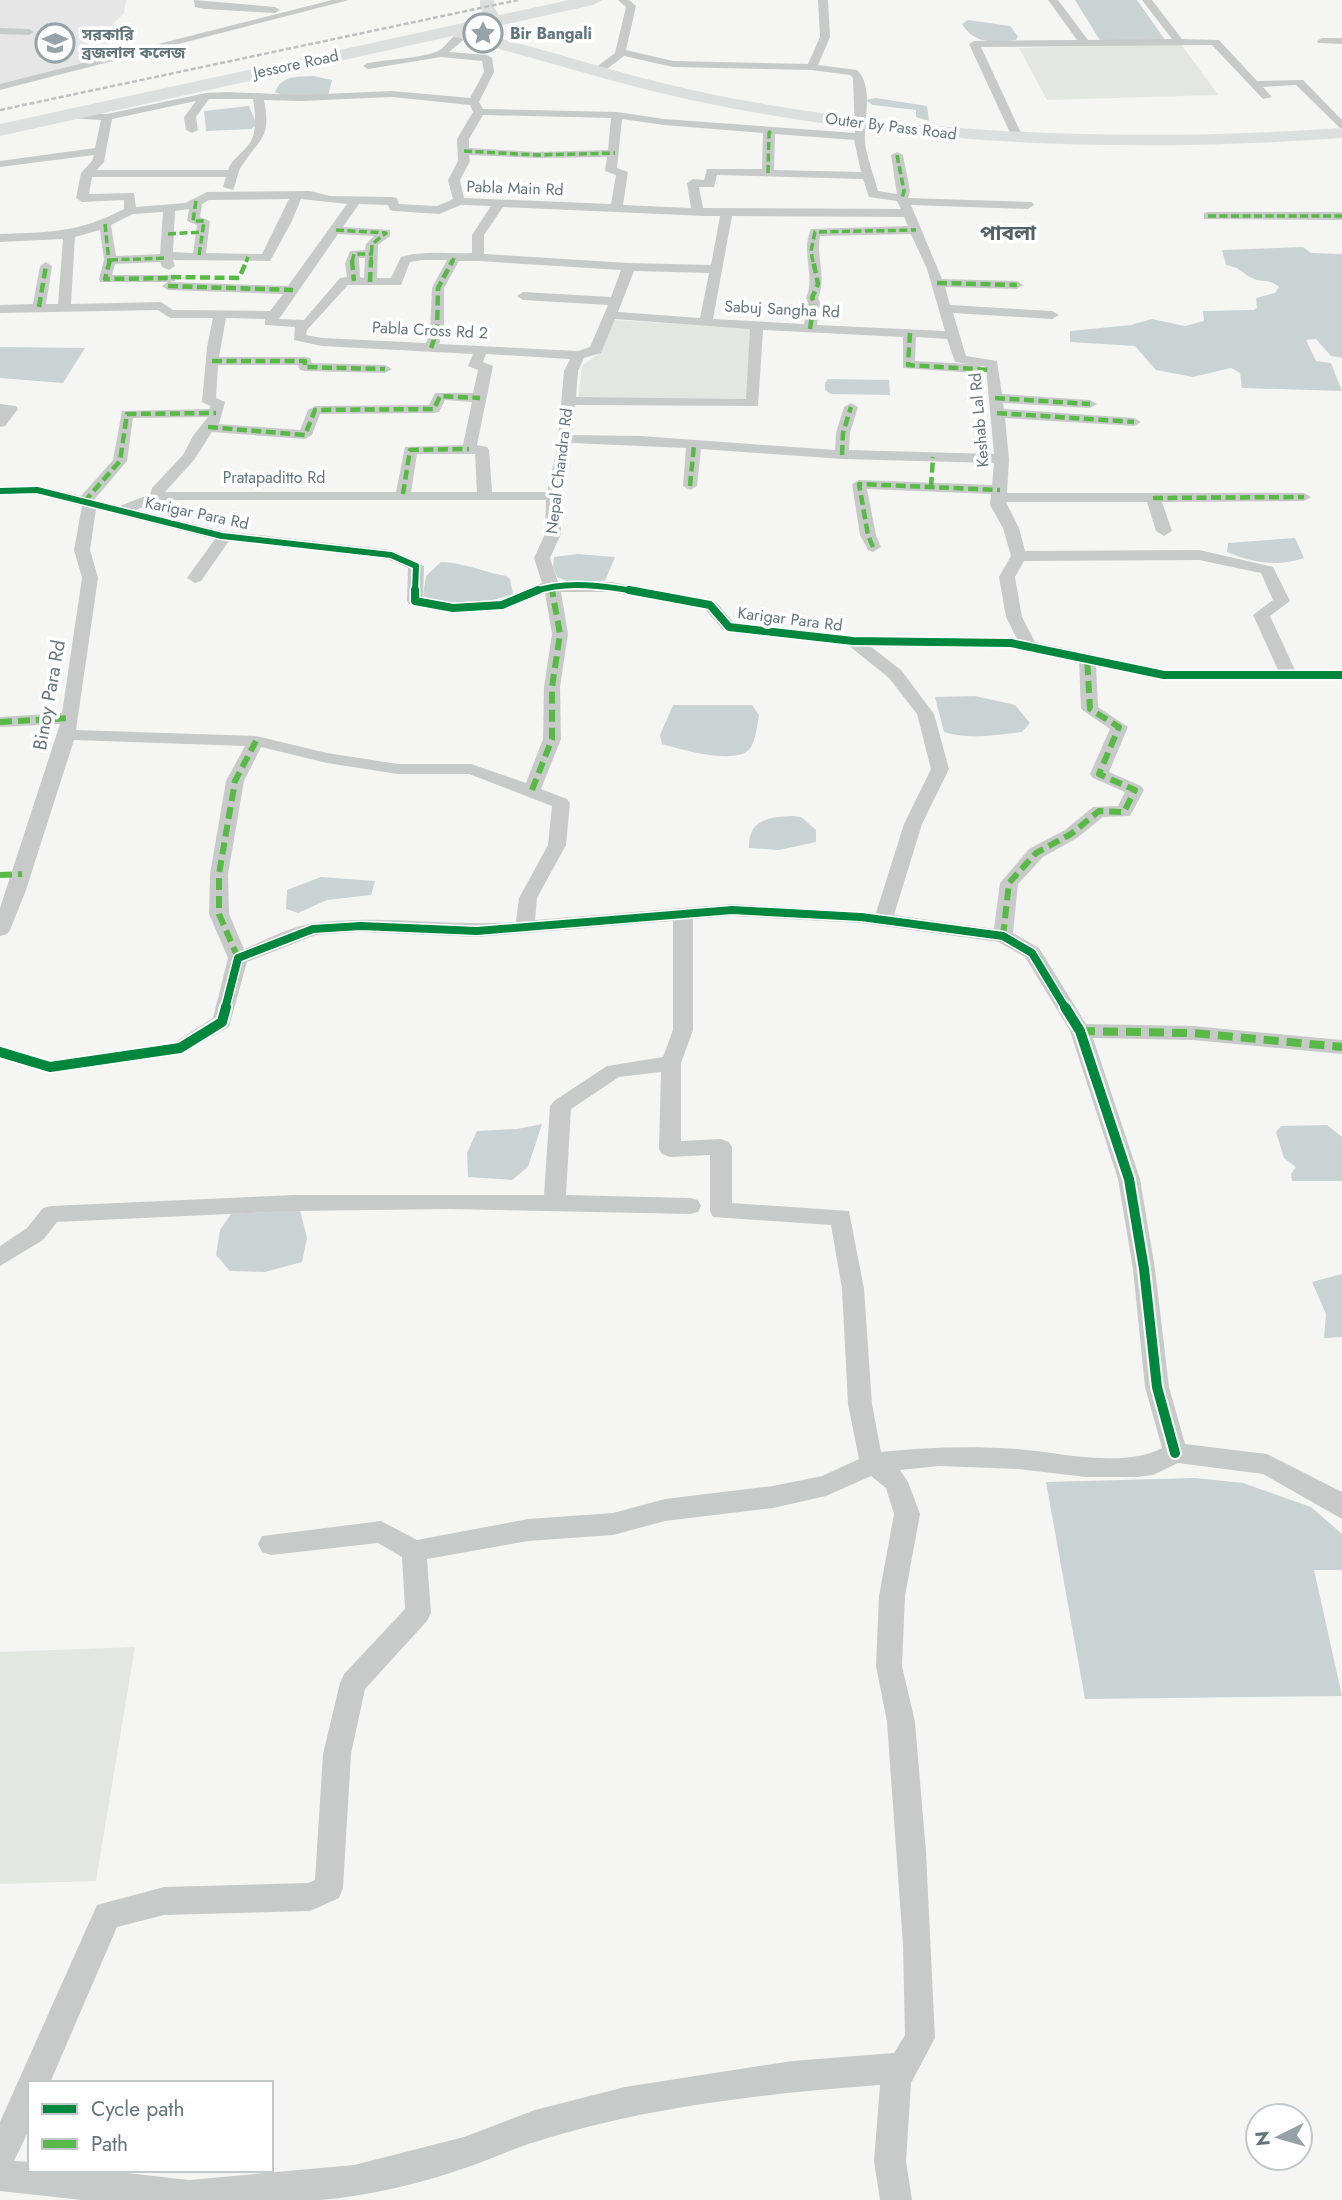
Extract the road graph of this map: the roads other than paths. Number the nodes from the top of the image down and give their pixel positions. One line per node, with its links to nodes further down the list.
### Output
1 (199, 0): 9 (street)
2 (344, 0): 10 (street)
3 (487, 0): 11 (main road)
4 (593, 0): 11 (highway, Jessore Road)
5 (623, 0): 19 (street)
6 (823, 0): 22 (street)
7 (1053, 0): 18 (street)
8 (1147, 0): 17 (street)
9 (288, 5): 10 (street)
10 (302, 10): 25 (street)
11 (495, 21): 14 (highway, Jessore Road); 23 (main road, Outer By Pass Road)
12 (0, 32): 13 (street)
13 (29, 32)
14 (456, 32): 20 (street); 30 (highway, Jessore Road); 33 (main road, Outer By Pass Road)
15 (1322, 41): 16 (street)
16 (1342, 41)
17 (1179, 42): 18 (street); 24 (street)
18 (1085, 43): 38 (street)
19 (621, 52): 22 (street); 23 (street)
20 (441, 54): 21 (street); 29 (street)
21 (368, 66)
22 (812, 67): 33 (street)
23 (600, 70): 33 (main road, Outer By Pass Road)
24 (1254, 84): 28 (street); 37 (street)
25 (0, 87)
26 (206, 96): 27 (street); 32 (street); 36 (street)
27 (258, 97): 29 (street); 46 (street)
28 (1267, 97)
29 (477, 107): 31 (street); 39 (street)
30 (69, 115): 32 (street); 35 (highway, Jessore Road)
31 (617, 115): 34 (street); 41 (street)
32 (107, 117): 40 (street)
33 (861, 127): 34 (street); 37 (main road, Outer By Pass Road); 38 (main road, Outer By Pass Road); 47 (street)
34 (773, 129): 45 (street)
35 (0, 130)
36 (192, 130)
37 (1342, 130): 38 (main road, Outer By Pass Road)
38 (1016, 135)
39 (464, 150): 41 (street); 52 (street)
40 (99, 151): 43 (street); 44 (street)
41 (615, 153): 57 (street)
42 (897, 155): 54 (street, Keshab Lal Rd)
43 (0, 164)
44 (87, 173): 46 (street); 58 (street)
45 (768, 173): 47 (street); 59 (street)
46 (232, 174): 49 (street)
47 (867, 176): 54 (street)
48 (296, 195): 49 (street, Pabla Main Rd); 50 (street, Pabla Main Rd); 73 (street)
49 (227, 196): 51 (street, Pabla Main Rd)
50 (356, 200): 52 (street, Pabla Main Rd); 64 (street)
51 (197, 201): 56 (street, Pabla Main Rd); 66 (street)
52 (458, 201): 53 (street, Pabla Main Rd)
53 (500, 202): 57 (street, Pabla Main Rd); 74 (street)
54 (905, 204): 55 (street); 60 (street, Pabla Main Rd); 65 (street, Keshab Lal Rd)
55 (1028, 205)
56 (169, 207): 58 (street, Pabla Main Rd); 68 (street)
57 (616, 208): 59 (street, Pabla Main Rd)
58 (130, 211): 63 (street)
59 (697, 211): 60 (street, Pabla Main Rd)
60 (727, 212): 79 (street)
61 (1208, 216): 62 (street)
62 (1342, 216)
63 (105, 224): 67 (street); 76 (street)
64 (336, 230): 70 (street); 85 (street)
65 (916, 230): 83 (street, Keshab Lal Rd); 99 (street)
66 (202, 232): 68 (street); 71 (street)
67 (69, 234): 69 (street); 87 (street)
68 (168, 234): 72 (street)
69 (0, 238)
70 (373, 254): 81 (street); 82 (street)
71 (199, 256): 72 (street); 73 (street)
72 (167, 257): 76 (street); 80 (street)
73 (248, 257): 80 (street)
74 (478, 257): 75 (street); 78 (street)
75 (454, 258): 82 (street); 102 (street)
76 (110, 260): 80 (street)
77 (46, 267): 89 (street)
78 (629, 267): 79 (street); 90 (street)
79 (716, 268): 96 (street)
80 (170, 280): 85 (street); 88 (street)
81 (354, 281): 82 (street); 97 (street)
82 (370, 282)
83 (937, 283): 84 (street); 92 (street, Keshab Lal Rd)
84 (1017, 285)
85 (293, 290): 94 (street)
86 (523, 296): 90 (street, Sabuj Sangha Rd)
87 (64, 306): 88 (street); 89 (street)
88 (161, 306): 93 (street)
89 (39, 307): 91 (street)
90 (611, 308): 96 (street, Sabuj Sangha Rd); 104 (street)
91 (0, 309)
92 (945, 309): 95 (street); 101 (street, Keshab Lal Rd)
93 (221, 314): 94 (street); 105 (street)
94 (274, 315): 97 (street)
95 (1052, 315)
96 (706, 322): 98 (street, Sabuj Sangha Rd)
97 (307, 324): 102 (street, Pabla Cross Rd 2)
98 (757, 326): 99 (street, Sabuj Sangha Rd); 110 (street)
99 (810, 329): 100 (street, Sabuj Sangha Rd)
100 (910, 333): 101 (street, Sabuj Sangha Rd); 107 (street)
101 (953, 335): 107 (street, Keshab Lal Rd)
102 (431, 348): 103 (street, Pabla Cross Rd 2)
103 (481, 350): 104 (street, Pabla Cross Rd 2); 108 (street)
104 (579, 355): 110 (street, Nepal Chandra Rd)
105 (212, 361): 106 (street); 114 (street)
106 (385, 369)
107 (992, 370): 109 (street, Keshab Lal Rd)
108 (480, 398): 118 (street); 121 (street)
109 (995, 398): 111 (street); 115 (street, Keshab Lal Rd)
110 (568, 401): 119 (street, Nepal Chandra Rd)
111 (1090, 404)
112 (851, 407): 122 (street)
113 (0, 408): 117 (street)
114 (216, 413): 118 (street); 135 (street)
115 (997, 413): 116 (street); 124 (street, Keshab Lal Rd)
116 (1134, 422)
117 (0, 423)
118 (208, 427): 131 (street)
119 (565, 439): 120 (street); 132 (street, Nepal Chandra Rd)
120 (694, 445): 122 (street); 125 (street)
121 (469, 449): 128 (street); 130 (street)
122 (842, 454): 123 (street)
123 (933, 457): 124 (street); 126 (street)
124 (1002, 459): 129 (street, Keshab Lal Rd)
125 (690, 486)
126 (931, 487): 129 (street); 139 (street)
127 (0, 491): 135 (street)
128 (403, 494): 130 (street, Pratapaditto Rd); 131 (street, Pratapaditto Rd)
129 (999, 494): 134 (street); 140 (street, Keshab Lal Rd)
130 (485, 495): 132 (street, Pratapaditto Rd)
131 (157, 496): 136 (street, Pratapaditto Rd)
132 (553, 496): 142 (street, Nepal Chandra Rd)
133 (1304, 497): 134 (street)
134 (1153, 498): 137 (street)
135 (87, 502): 136 (street); 149 (street, Binoy Para Rd)
136 (121, 511): 138 (street, Karigar Para Rd)
137 (1164, 531)
138 (225, 536): 141 (street); 142 (street, Karigar Para Rd)
139 (873, 547)
140 (1019, 556): 144 (street); 146 (street)
141 (195, 578)
142 (551, 586): 143 (street, Karigar Para Rd); 151 (street, Nepal Chandra Rd)
143 (853, 641): 144 (street, Karigar Para Rd); 155 (street)
144 (1028, 645): 145 (street, Karigar Para Rd)
145 (1087, 657): 146 (street, Karigar Para Rd); 158 (street)
146 (1289, 675): 147 (street, Karigar Para Rd)
147 (1342, 675)
148 (0, 722): 149 (street)
149 (69, 726): 150 (street); 152 (street, Binoy Para Rd)
150 (256, 741): 151 (street); 159 (street)
151 (532, 790): 156 (street)
152 (22, 874): 153 (street); 157 (street, Binoy Para Rd)
153 (0, 875)
154 (683, 912): 155 (street); 156 (street); 163 (street)
155 (883, 920): 158 (street)
156 (525, 926): 159 (street)
157 (0, 930)
158 (1003, 936): 160 (street)
159 (238, 958): 162 (street)
160 (1080, 1031): 161 (street); 167 (street)
161 (1342, 1047)
162 (0, 1052)
163 (671, 1063): 164 (street); 168 (street)
164 (554, 1203): 165 (street); 166 (street)
165 (690, 1206)
166 (0, 1257)
167 (1175, 1453): 168 (street); 169 (street)
168 (874, 1463): 171 (street); 172 (street)
169 (1342, 1508)
170 (271, 1544): 171 (street)
171 (414, 1551): 173 (street)
172 (903, 2068): 177 (street); 178 (street)
173 (35, 2081)
174 (28, 2097): 175 (street)
175 (0, 2156)
176 (0, 2175): 177 (street)
177 (353, 2191)
178 (896, 2200)

